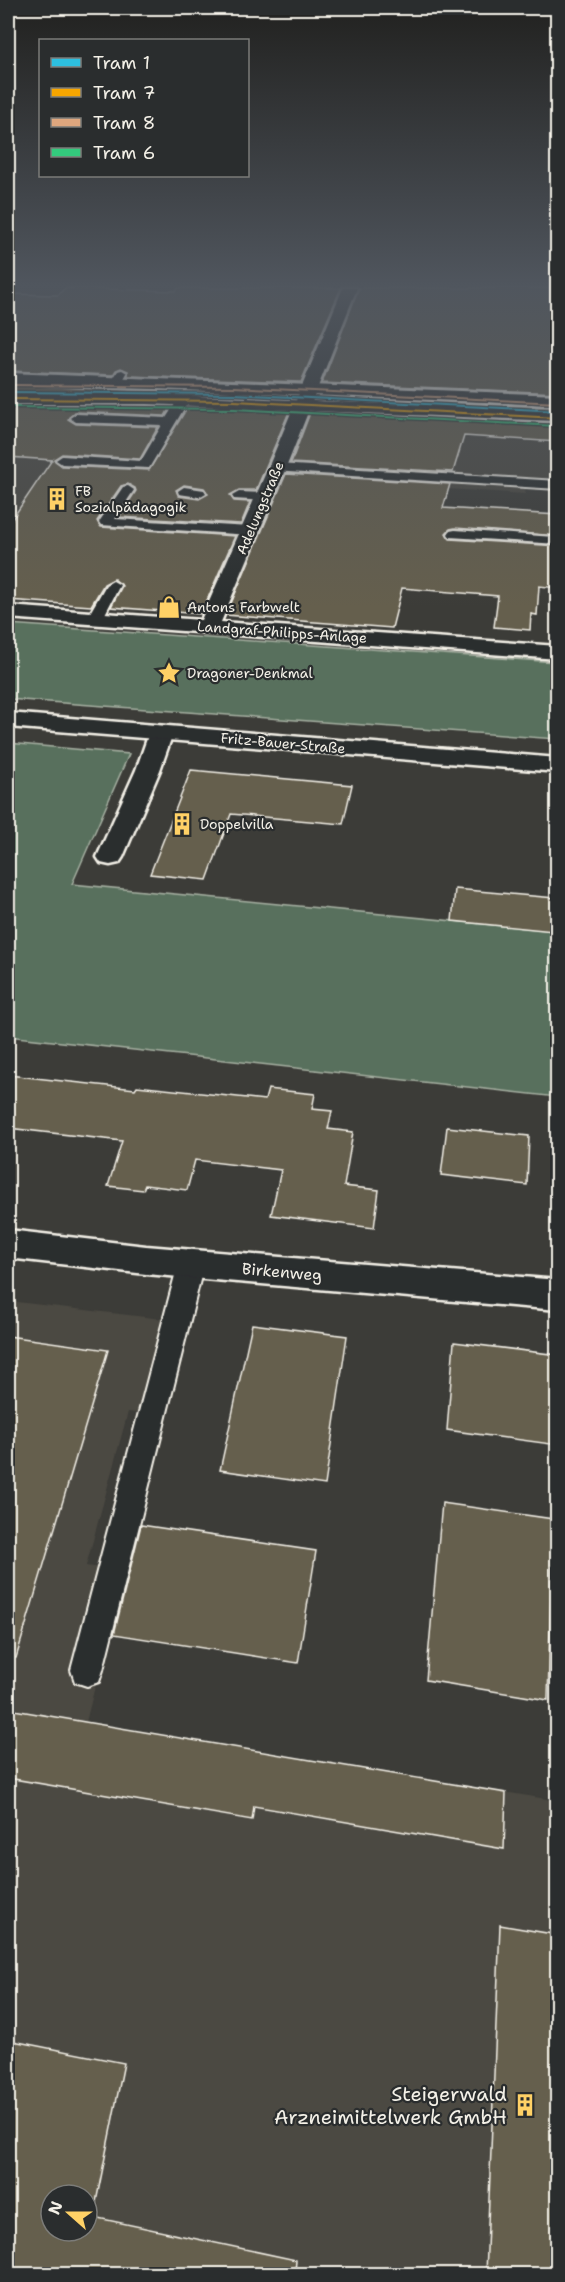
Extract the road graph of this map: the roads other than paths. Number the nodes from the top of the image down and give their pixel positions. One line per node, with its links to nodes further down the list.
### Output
1 (307, 394): 6 (street, Adelungstraße)
2 (433, 394): 5 (street)
3 (8, 399): 4 (street)
4 (183, 400): 6 (street); 9 (lane)
5 (558, 400)
6 (303, 405): 7 (street); 11 (street, Adelungstraße)
7 (558, 416)
8 (76, 417): 9 (lane)
9 (169, 422): 10 (lane)
10 (62, 460)
11 (277, 468): 12 (lane); 17 (street, Adelungstraße)
12 (558, 485)
13 (128, 490): 18 (lane)
14 (184, 491): 15 (lane)
15 (199, 493)
16 (239, 496): 17 (lane)
17 (265, 497): 18 (street, Adelungstraße)
18 (250, 531): 24 (street, Adelungstraße)
19 (455, 534): 20 (lane)
20 (554, 541)
21 (113, 585): 23 (lane)
22 (8, 612): 23 (street, Landgraf-Philipps-Anlage)
23 (94, 618): 24 (street, Landgraf-Philipps-Anlage)
24 (208, 627): 25 (street, Landgraf-Philipps-Anlage)
25 (558, 653)
26 (8, 720): 27 (street, Fritz-Bauer-Straße)
27 (161, 733): 28 (street, Fritz-Bauer-Straße); 29 (street)
28 (558, 765)
29 (110, 857)
30 (8, 1244): 31 (street, Birkenweg)
31 (191, 1264): 32 (street, Birkenweg); 33 (lane)
32 (558, 1295)
33 (87, 1670)

